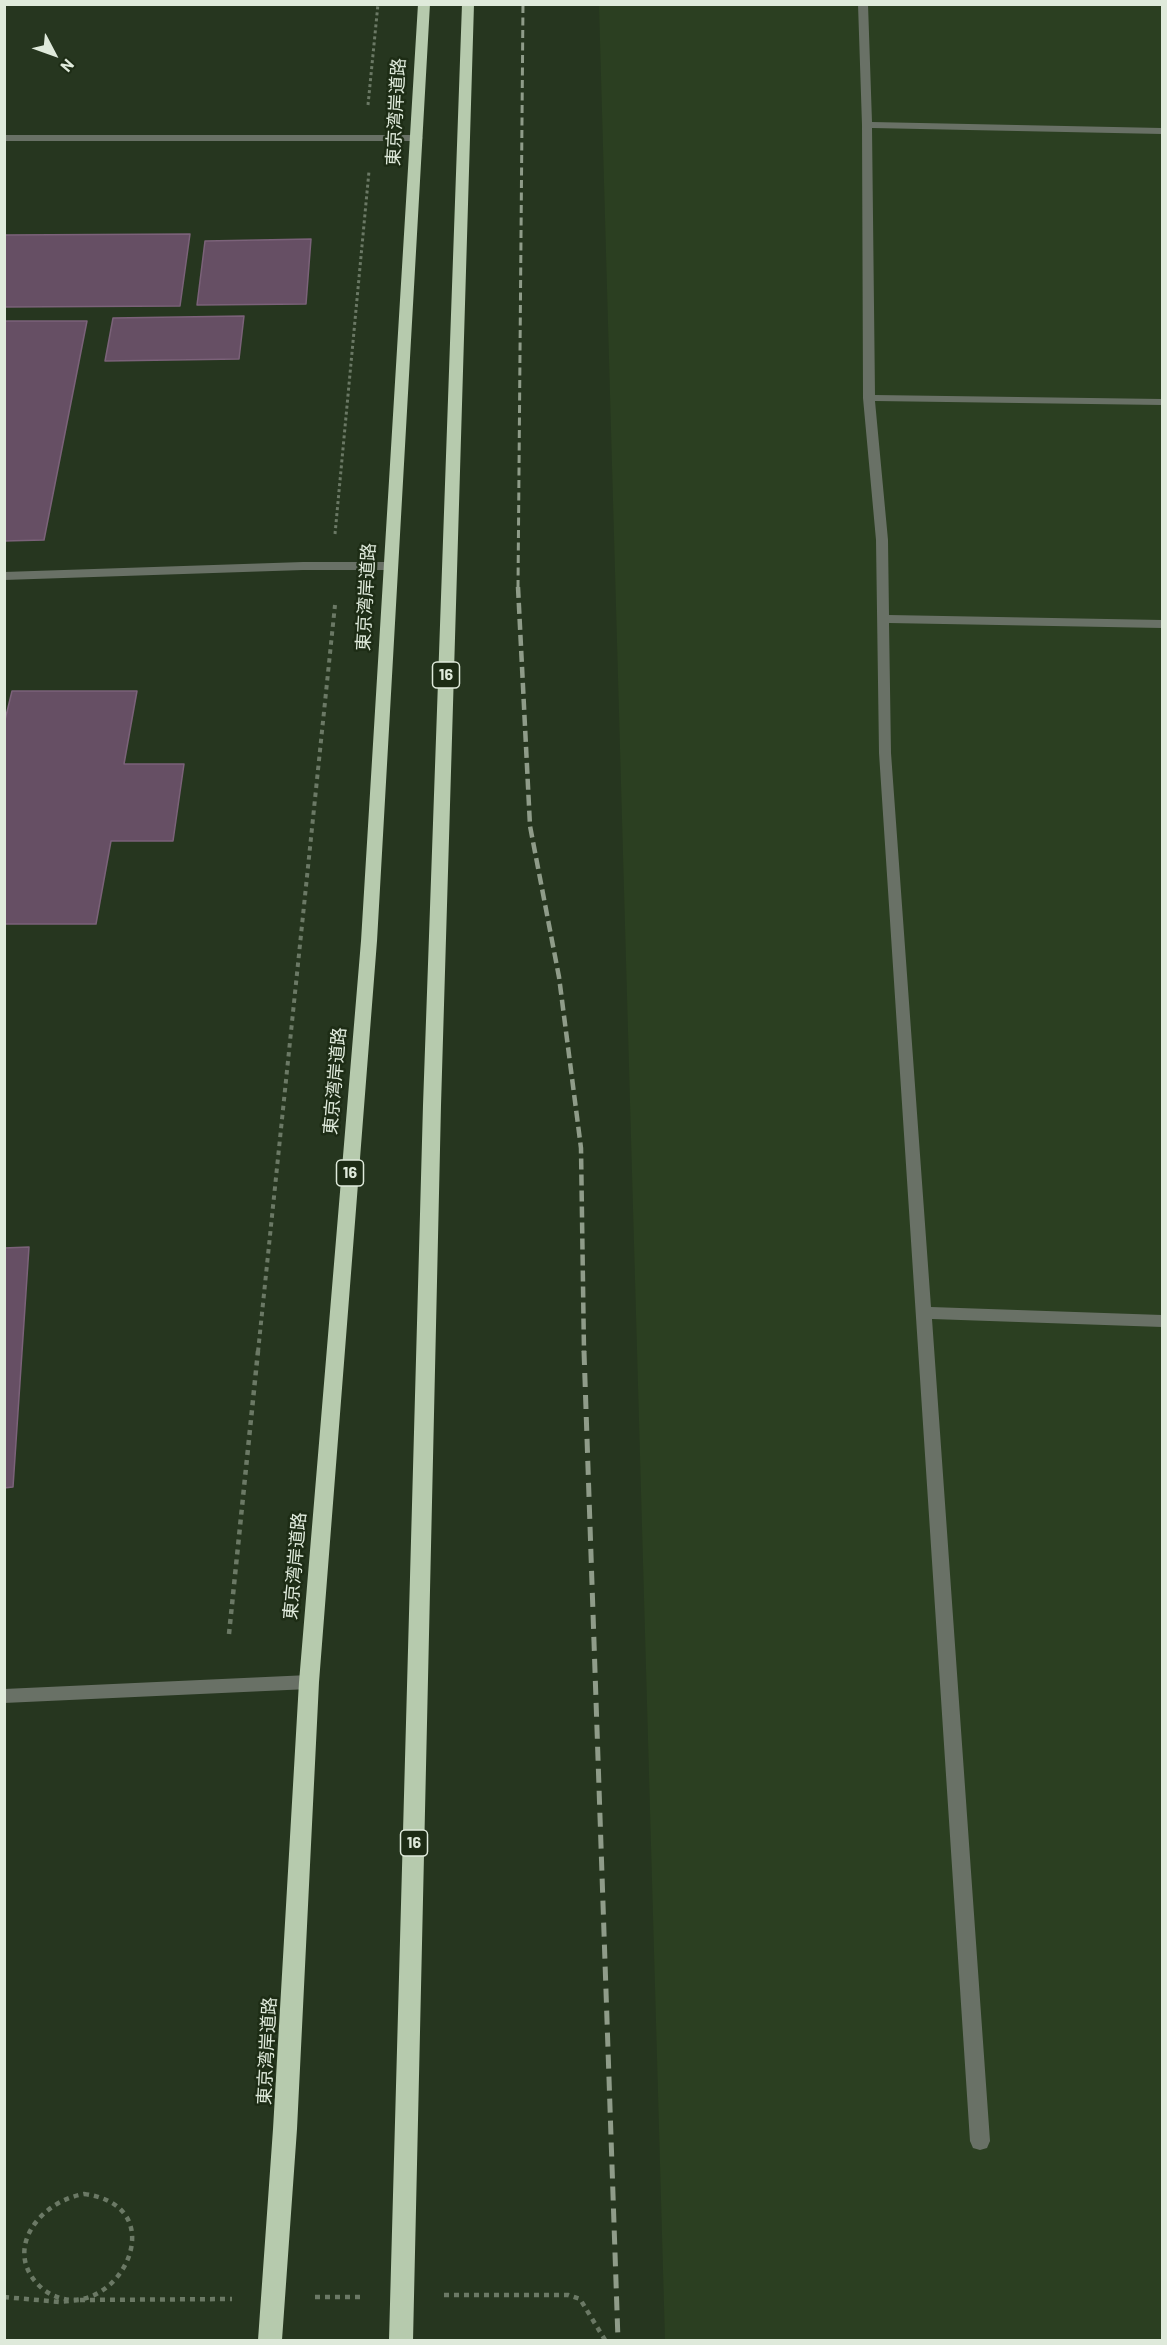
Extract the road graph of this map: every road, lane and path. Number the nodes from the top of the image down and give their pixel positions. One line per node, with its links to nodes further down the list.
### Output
1 (378, 4): 5 (path)
2 (424, 4): 9 (highway, 東京湾岸道路 / 16)
3 (468, 4): 31 (highway, 16)
4 (862, 4): 6 (street)
5 (368, 110)
6 (867, 125): 7 (street); 11 (street)
7 (1162, 131)
8 (4, 138): 9 (street)
9 (418, 138): 14 (highway, 東京湾岸道路 / 16)
10 (369, 167): 13 (path)
11 (869, 398): 12 (street); 17 (street)
12 (1162, 402)
13 (334, 536)
14 (391, 566): 15 (street); 22 (highway, 東京湾岸道路 / 16)
15 (4, 576)
16 (335, 605): 21 (path)
17 (883, 619): 18 (street); 19 (street)
18 (1162, 624)
19 (924, 1313): 20 (street); 24 (street)
20 (1162, 1321)
21 (229, 1634)
22 (309, 1682): 23 (street); 30 (highway, 東京湾岸道路 / 16)
23 (4, 1696)
24 (980, 2141)
25 (435, 2295): 32 (path)
26 (6, 2297): 29 (path)
27 (364, 2297): 28 (path)
28 (305, 2298)
29 (234, 2299)
30 (270, 2340)
31 (401, 2340)
32 (605, 2340)

